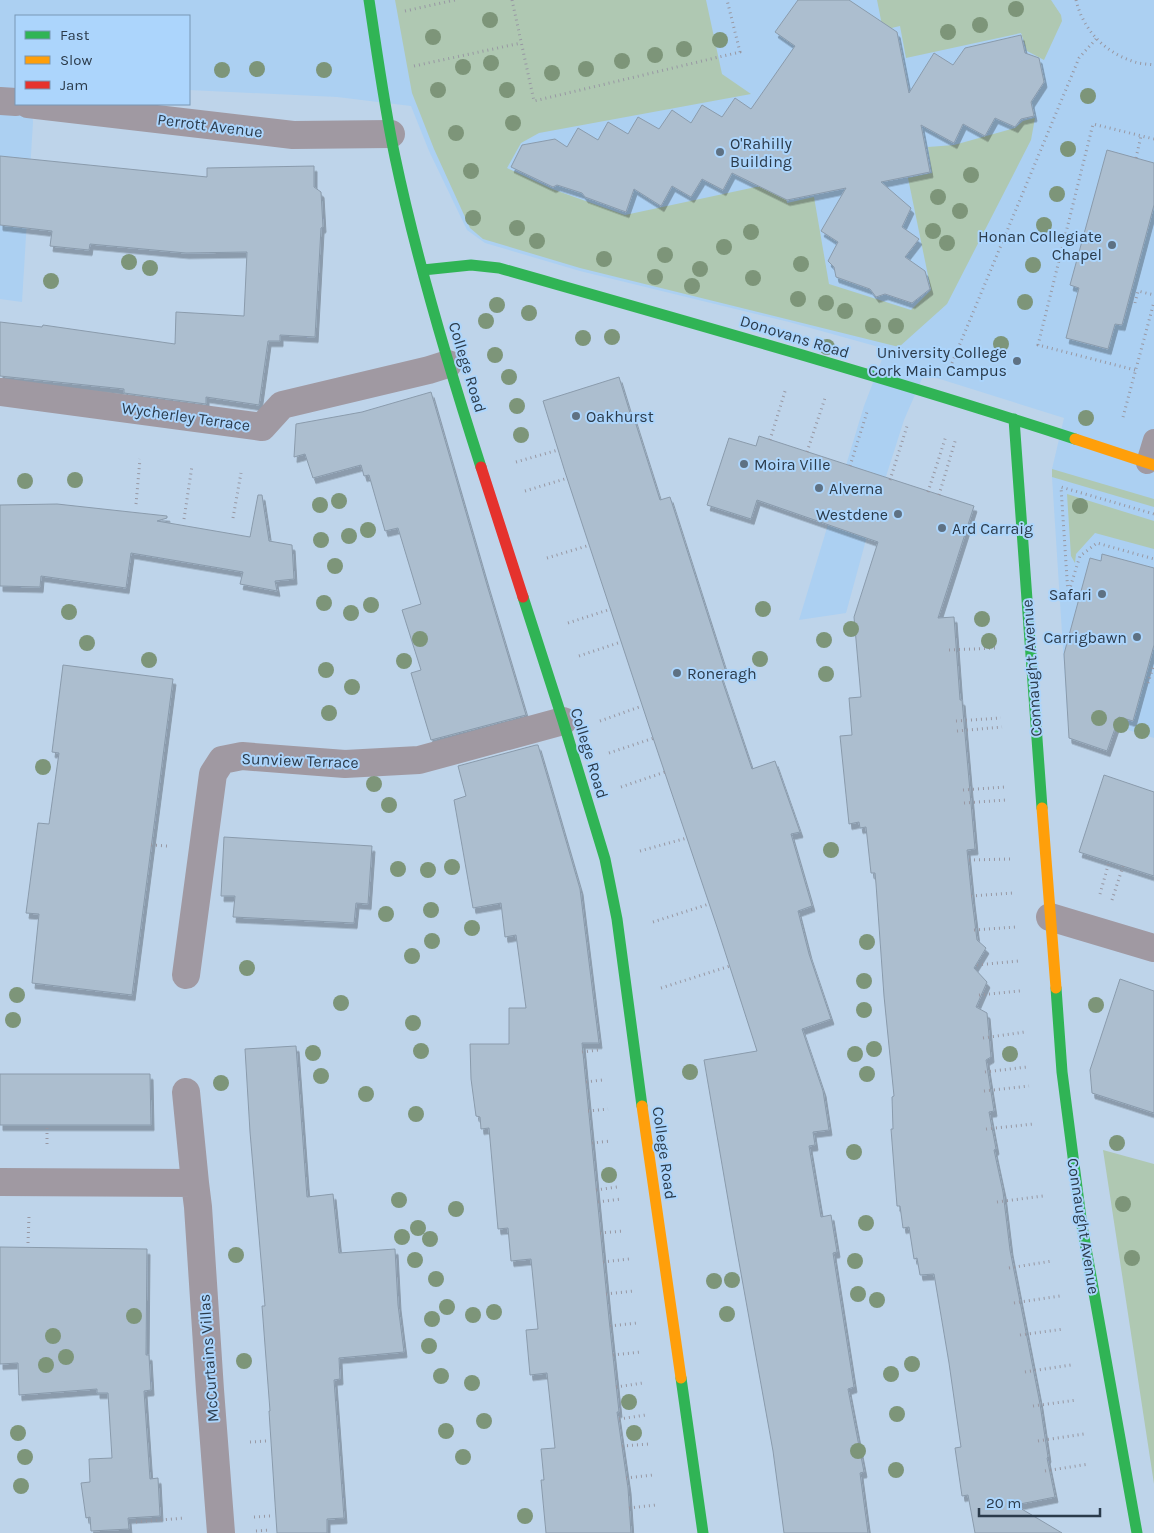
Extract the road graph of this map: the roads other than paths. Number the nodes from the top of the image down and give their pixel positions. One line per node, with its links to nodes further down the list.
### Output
1 (369, 0): 5 (street, College Road)
2 (0, 101): 3 (street)
3 (15, 102)
4 (37, 105): 5 (street, Perrott Avenue)
5 (391, 134): 6 (street, College Road)
6 (422, 270): 7 (street, College Road); 9 (street, Donovans Road)
7 (448, 364): 8 (street, Wycherley Terrace); 12 (street, College Road)
8 (0, 392)
9 (1014, 419): 11 (street, Donovans Road); 13 (street, Connaught Avenue)
10 (1154, 440): 11 (lane)
11 (1150, 464)
12 (563, 722): 15 (street, Sunview Terrace); 20 (street, College Road)
13 (1050, 918): 14 (street); 21 (street, Connaught Avenue)
14 (1154, 948)
15 (186, 975)
16 (186, 1092): 18 (street, McCurtains Villas)
17 (0, 1182): 18 (street)
18 (195, 1183): 19 (street, McCurtains Villas)
19 (222, 1533)
20 (703, 1533)
21 (1137, 1533)

